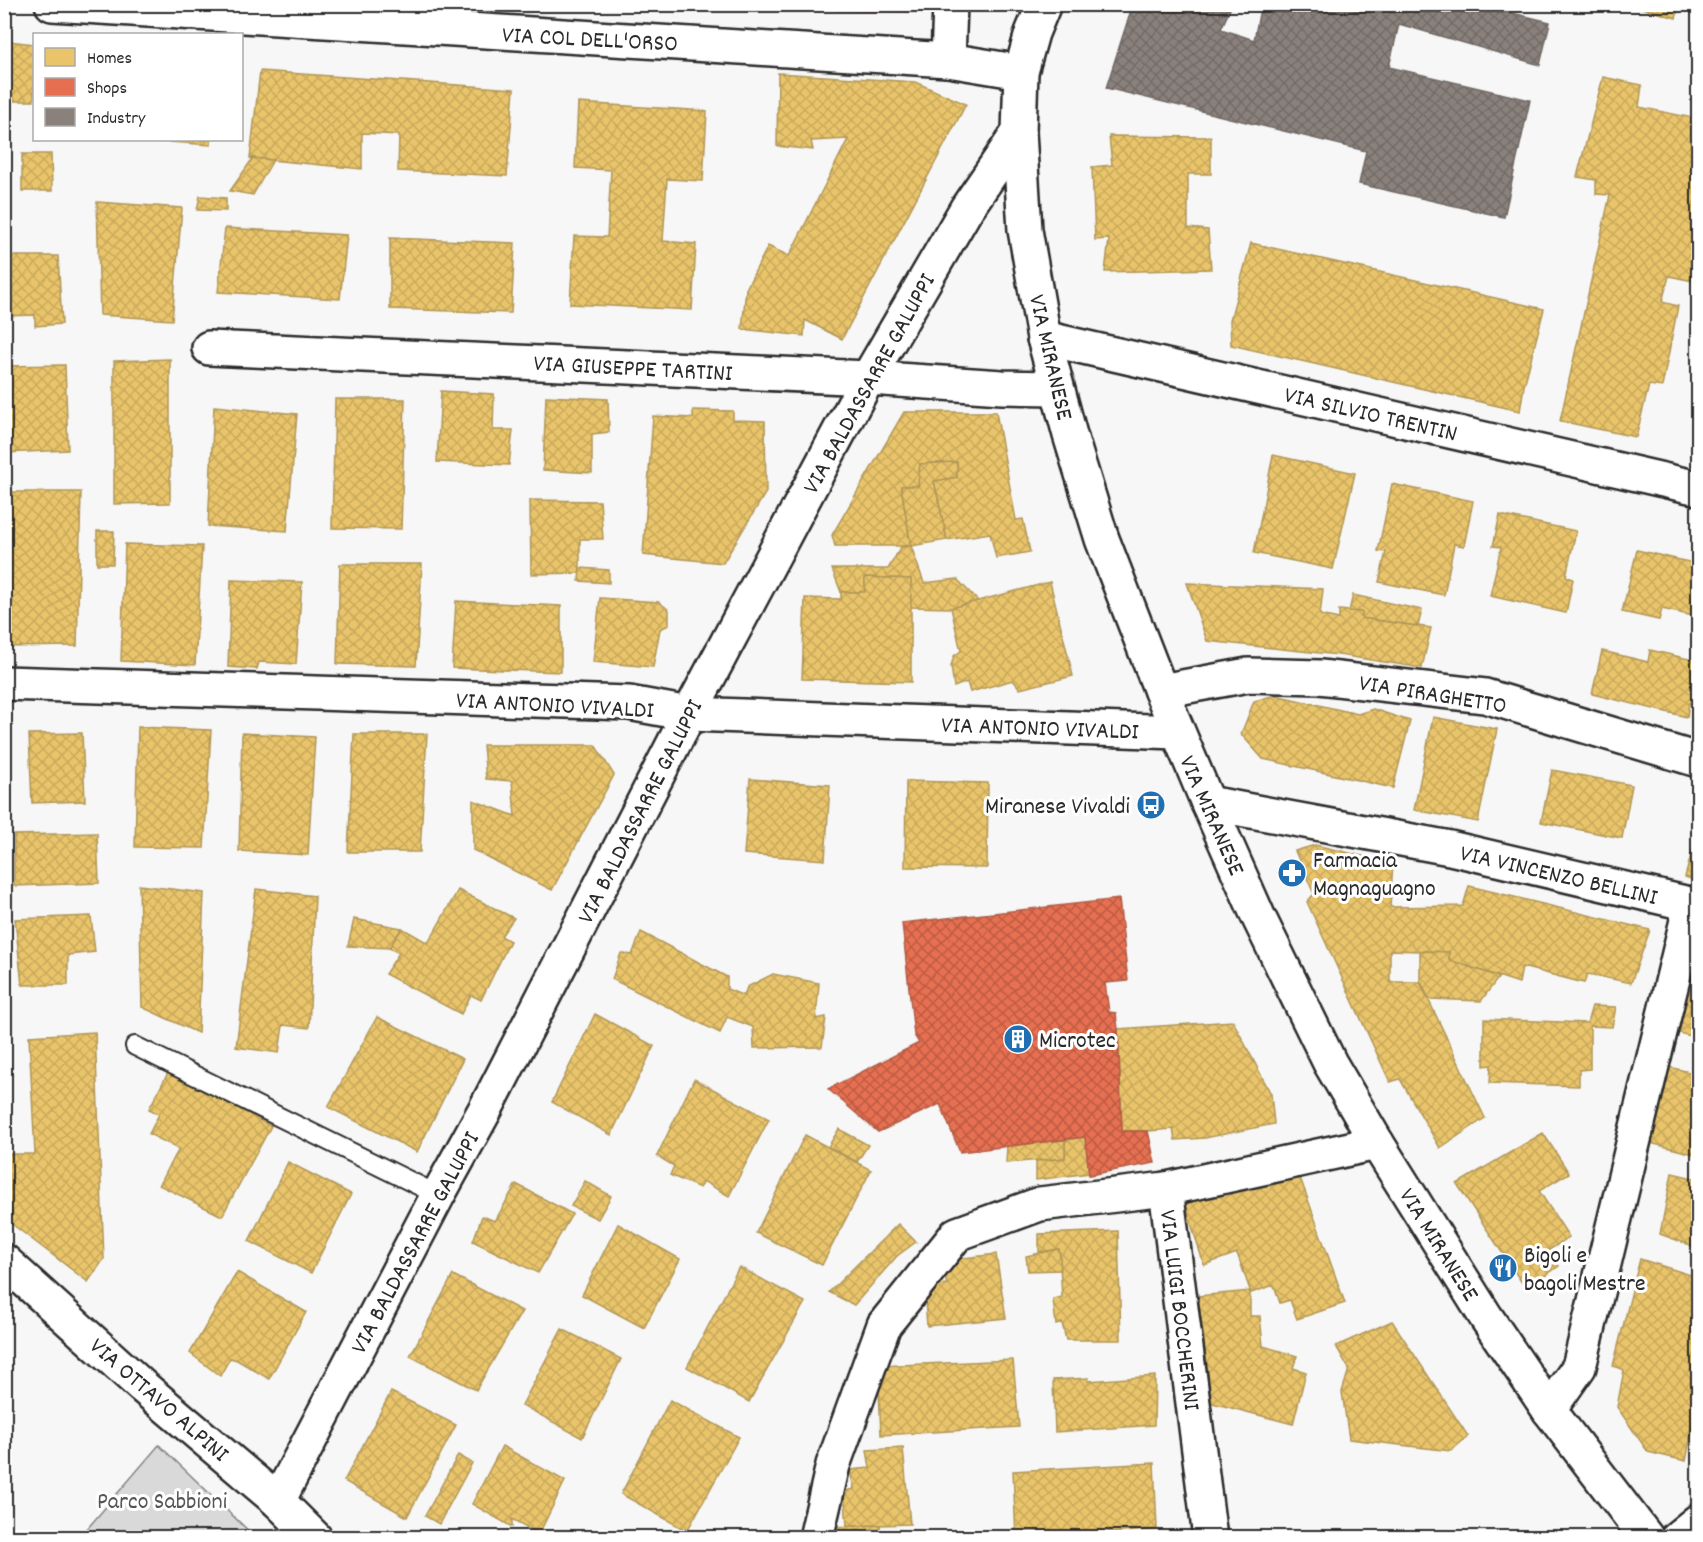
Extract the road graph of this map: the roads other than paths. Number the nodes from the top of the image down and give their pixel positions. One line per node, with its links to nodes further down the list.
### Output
1 (52, 4): 4 (street, VIA COL DELL'ORSO)
2 (950, 4): 5 (street)
3 (1044, 4): 6 (street, VIA MIRANESE)
4 (106, 7): 5 (street, VIA COL DELL'ORSO)
5 (948, 60): 6 (street, VIA COL DELL'ORSO)
6 (1021, 72): 7 (street, VIA MIRANESE)
7 (1019, 132): 8 (street, VIA MIRANESE); 10 (street, VIA BALDASSARRE GALUPPI)
8 (1044, 338): 11 (street, VIA MIRANESE); 12 (street, VIA SILVIO TRENTIN)
9 (209, 348): 10 (street, VIA GIUSEPPE TARTINI)
10 (868, 378): 11 (street, VIA GIUSEPPE TARTINI); 15 (street, VIA BALDASSARRE GALUPPI)
11 (1056, 388): 14 (street, VIA MIRANESE)
12 (1698, 488)
13 (4, 683): 15 (street, VIA ANTONIO VIVALDI)
14 (1161, 691): 16 (street, VIA MIRANESE); 17 (street, VIA PIRAGHETTO)
15 (689, 714): 16 (street, VIA ANTONIO VIVALDI); 23 (street, VIA BALDASSARRE GALUPPI)
16 (1177, 732): 18 (street, VIA MIRANESE)
17 (1698, 760)
18 (1208, 803): 19 (street, VIA VINCENZO BELLINI); 21 (street, VIA MIRANESE)
19 (1695, 905): 25 (street)
20 (135, 1046): 23 (lane)
21 (1377, 1143): 22 (street, VIA LUIGI BOCCHERINI); 25 (street, VIA MIRANESE)
22 (1166, 1189): 29 (street); 30 (street, VIA LUIGI BOCCHERINI)
23 (438, 1195): 26 (street, VIA BALDASSARRE GALUPPI)
24 (4, 1261): 26 (street, VIA OTTAVO ALPINI)
25 (1549, 1410): 31 (street, VIA MIRANESE)
26 (278, 1501): 28 (street, VIA OTTAVO ALPINI)
27 (1698, 1521): 32 (street)
28 (315, 1538)
29 (816, 1538)
30 (1210, 1538)
31 (1647, 1538)
32 (1677, 1538)

